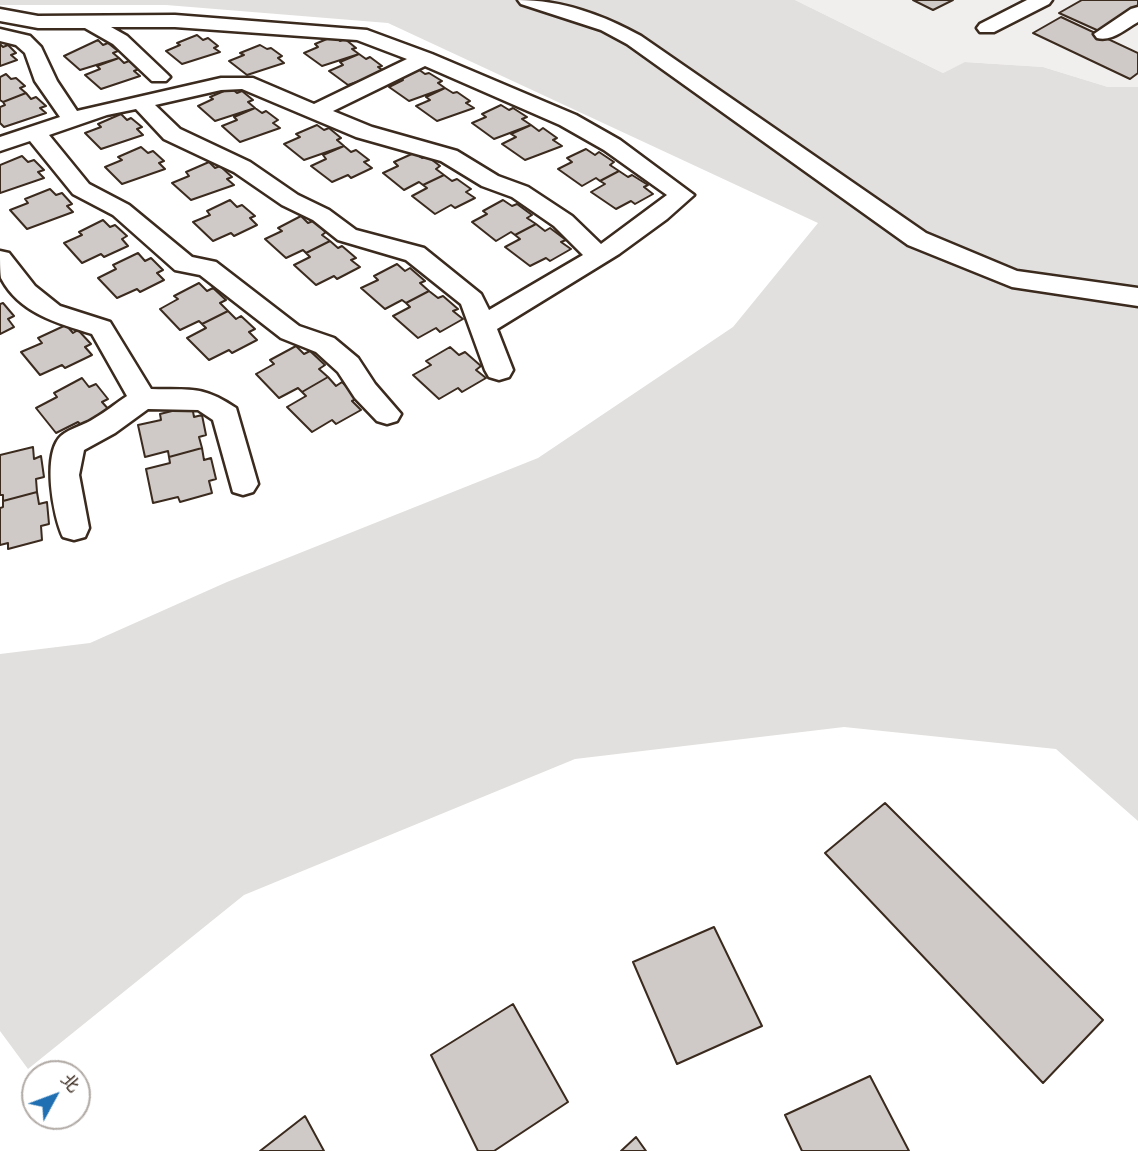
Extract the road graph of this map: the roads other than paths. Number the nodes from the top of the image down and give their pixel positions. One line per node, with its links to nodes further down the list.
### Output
1 (528, 0): 18 (lane)
2 (1042, 0): 6 (lane)
3 (1138, 13): 8 (lane)
4 (0, 15): 5 (lane)
5 (90, 21): 9 (lane); 10 (lane)
6 (987, 29)
7 (0, 34): 13 (lane)
8 (1104, 34)
9 (425, 58): 12 (lane); 16 (lane)
10 (159, 77)
11 (142, 101): 12 (lane); 13 (lane); 19 (lane)
12 (314, 112): 16 (lane)
13 (73, 120): 14 (lane)
14 (35, 133): 15 (lane); 22 (lane)
15 (0, 144)
16 (599, 256): 19 (lane)
17 (0, 260): 21 (lane)
18 (1138, 297)
19 (482, 326): 20 (lane)
20 (499, 370)
21 (142, 400): 23 (lane); 24 (lane)
22 (387, 414)
23 (243, 484)
24 (74, 528)

